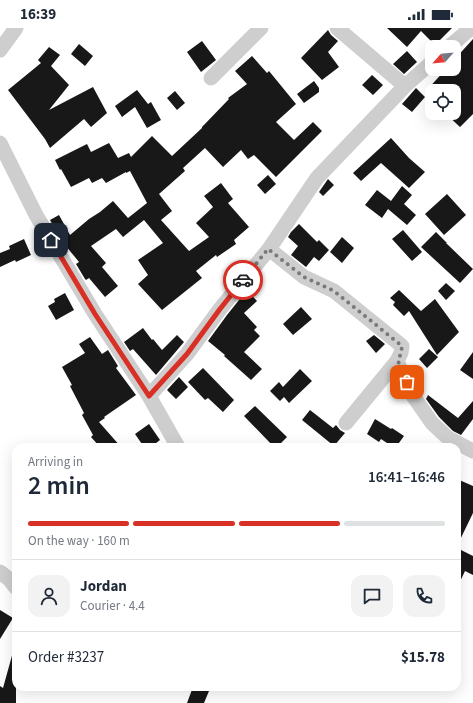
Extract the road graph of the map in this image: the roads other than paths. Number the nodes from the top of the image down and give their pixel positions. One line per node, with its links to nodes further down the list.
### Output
1 (16, 28): 6 (street)
2 (261, 28): 8 (street)
3 (337, 28): 9 (street)
4 (471, 28): 5 (street)
5 (457, 40)
6 (0, 50)
7 (425, 68): 9 (street)
8 (211, 78)
9 (405, 86): 11 (street)
10 (0, 143): 13 (street)
11 (268, 249): 12 (street); 13 (street)
12 (398, 361): 14 (street); 16 (street)
13 (149, 396): 15 (street)
14 (346, 423)
15 (176, 443)
16 (458, 443)
17 (461, 445): 18 (street)
18 (473, 451)
19 (0, 572): 20 (street)
20 (12, 583)

